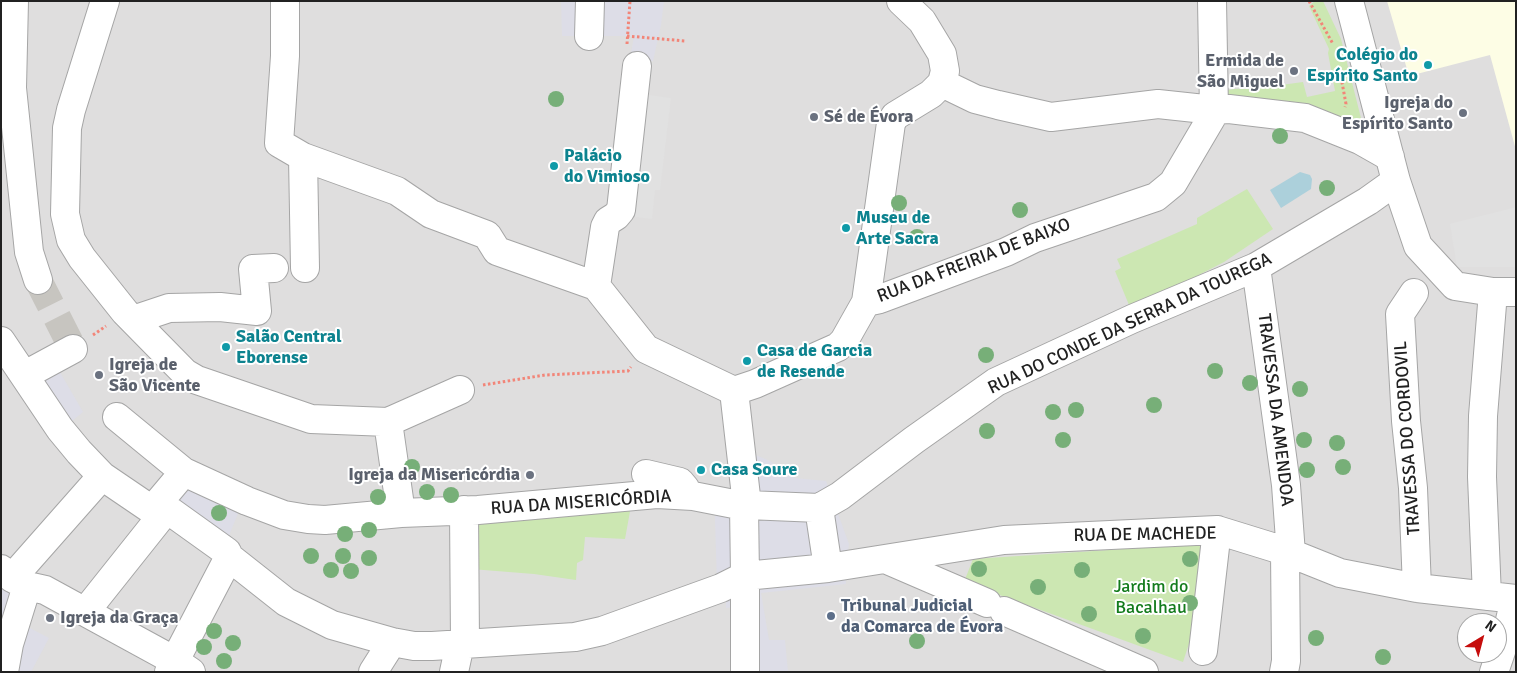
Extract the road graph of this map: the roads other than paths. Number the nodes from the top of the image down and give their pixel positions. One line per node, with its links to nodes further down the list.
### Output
1 (14, 1): 18 (street)
2 (105, 1): 24 (street)
3 (285, 1): 12 (street)
4 (590, 1): 8 (street)
5 (901, 1): 10 (street)
6 (1212, 1): 11 (street)
7 (1349, 1): 13 (street)
8 (589, 36)
9 (637, 66): 19 (street)
10 (942, 83): 11 (street); 23 (street)
11 (1215, 110): 13 (street); 23 (street, RUA DA FREIRIA DE BAIXO)
12 (303, 157): 17 (street); 19 (street)
13 (1393, 169): 14 (street); 15 (street, RUA DO CONDE DA SERRA DA TOUREGA)
14 (1418, 246): 20 (street); 22 (street, TRAVESSA DO CORDOVIL)
15 (1256, 267): 37 (street, RUA DO CONDE DA SERRA DA TOUREGA); 42 (street, TRAVESSA DA AMENDOA)
16 (274, 268): 24 (street)
17 (305, 268)
18 (38, 280)
19 (596, 286): 29 (street)
20 (1455, 286): 21 (street); 22 (street)
21 (1504, 292): 49 (street)
22 (1414, 293): 48 (street, TRAVESSA DO CORDOVIL)
23 (866, 302): 29 (street, RUA DA FREIRIA DE BAIXO)
24 (129, 316): 31 (street)
25 (1, 341): 27 (street)
26 (73, 349): 27 (street)
27 (25, 375): 34 (street)
28 (460, 390): 31 (street)
29 (734, 391): 36 (street)
30 (117, 417): 32 (street, RUA DA MISERICÓRDIA)
31 (388, 422): 40 (street)
32 (184, 472): 38 (street); 40 (street, RUA DA MISERICÓRDIA)
33 (646, 474): 35 (street)
34 (102, 476): 38 (street); 47 (street)
35 (693, 496): 36 (street, RUA DA MISERICÓRDIA); 39 (street, RUA DA MISERICÓRDIA)
36 (745, 506): 37 (street, RUA DA MISERICÓRDIA); 46 (street)
37 (820, 508): 45 (street)
38 (159, 509): 43 (street); 51 (street)
39 (471, 510): 40 (street, RUA DA MISERICÓRDIA); 53 (street)
40 (401, 513)
41 (1217, 530): 42 (street, RUA DE MACHEDE); 44 (street, RUA DE MACHEDE); 54 (street)
42 (1288, 552): 48 (street, RUA DE MACHEDE); 61 (street, TRAVESSA DA AMENDOA)
43 (229, 557): 52 (street); 55 (street)
44 (885, 559): 45 (street, RUA DE MACHEDE); 60 (street)
45 (828, 568): 46 (street, RUA DE MACHEDE)
46 (746, 576): 53 (street); 56 (street)
47 (21, 581): 51 (street); 57 (street)
48 (1416, 588): 49 (street, RUA DE MACHEDE)
49 (1487, 596): 50 (street, RUA DE MACHEDE)
50 (1515, 598): 62 (street)
51 (85, 612): 55 (street)
52 (392, 642): 53 (street); 58 (street)
53 (463, 643): 59 (street)
54 (1203, 651)
55 (178, 668)
56 (746, 670)
57 (4, 672)
58 (373, 672)
59 (454, 672)
60 (1144, 672)
61 (1284, 672)
62 (1494, 672)

